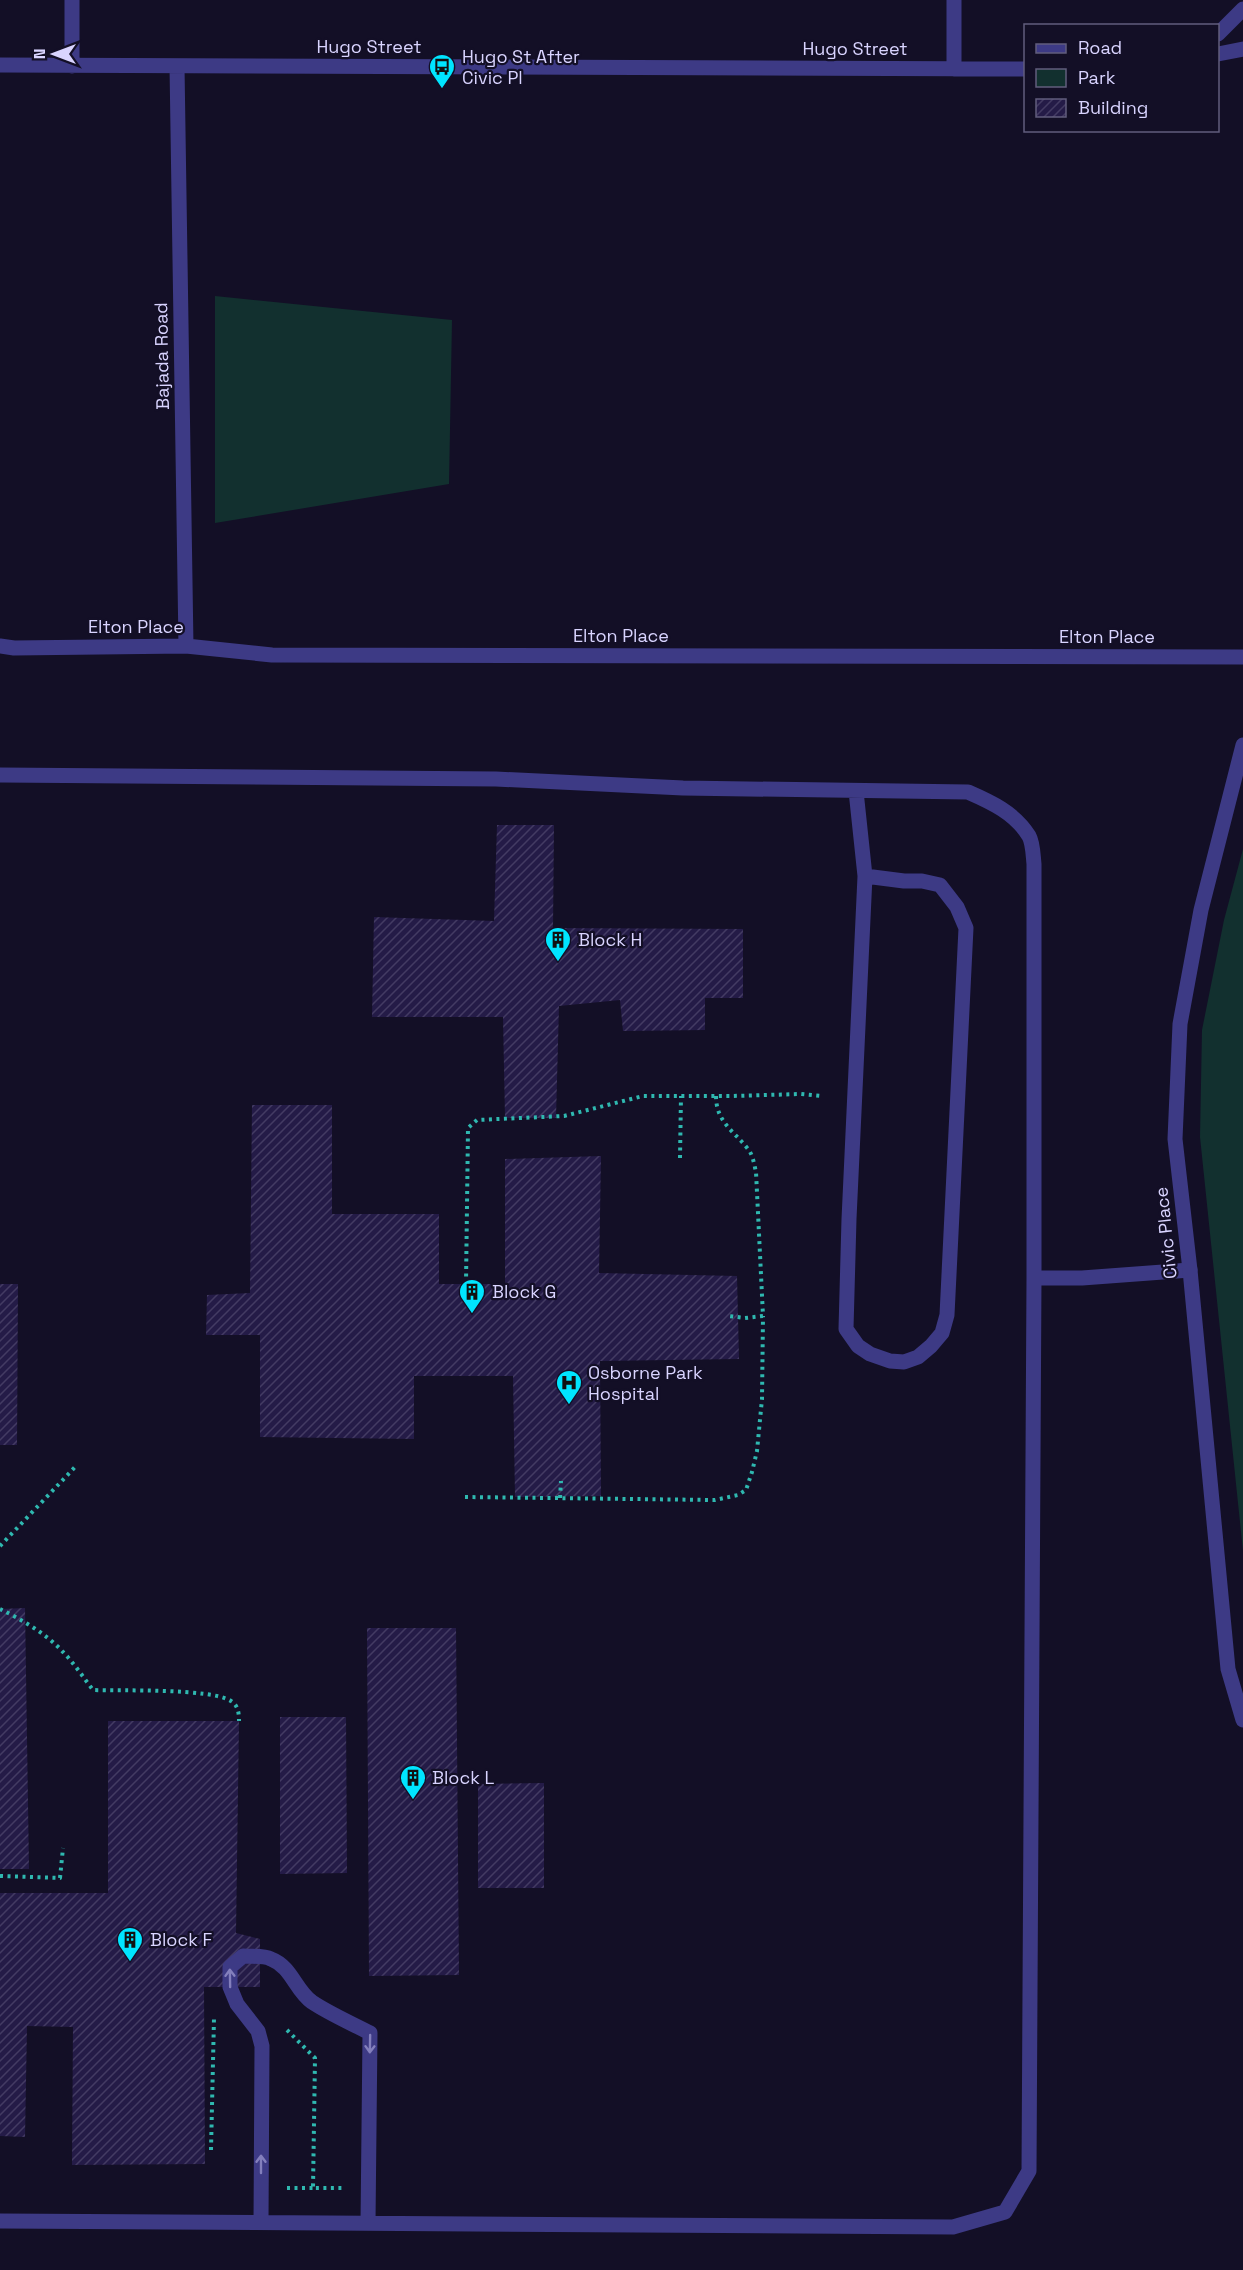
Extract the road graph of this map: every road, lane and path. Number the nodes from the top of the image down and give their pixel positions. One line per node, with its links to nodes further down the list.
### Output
1 (72, 0): 8 (street)
2 (954, 0): 10 (street)
3 (1243, 9): 4 (street)
4 (1219, 33)
5 (1243, 49): 6 (street)
6 (1219, 54)
7 (0, 65): 8 (street, Hugo Street)
8 (72, 66): 9 (street, Hugo Street)
9 (177, 66): 10 (street, Hugo Street); 13 (street, Bajada Road)
10 (954, 69): 11 (street, Hugo Street)
11 (1024, 69)
12 (0, 646): 13 (street, Elton Place)
13 (186, 646): 14 (street, Elton Place)
14 (1243, 657)
15 (1243, 745): 23 (street, Civic Place)
16 (0, 775): 17 (street)
17 (856, 791): 18 (street); 24 (street)
18 (865, 876): 18 (street)
19 (681, 1096): 20 (path); 22 (path); 25 (path)
20 (716, 1096): 21 (path); 27 (path)
21 (821, 1096)
22 (680, 1158)
23 (1190, 1270): 24 (street); 34 (street, Civic Place)
24 (1034, 1278): 46 (street)
25 (466, 1284)
26 (729, 1316): 27 (path)
27 (763, 1316): 31 (path)
28 (77, 1465): 32 (path)
29 (561, 1481): 31 (path)
30 (465, 1497): 31 (path)
31 (560, 1498)
32 (0, 1546)
33 (0, 1609): 35 (path)
34 (1243, 1720)
35 (238, 1721)
36 (63, 1848): 37 (path)
37 (0, 1876)
38 (214, 2014): 40 (path)
39 (287, 2031): 42 (path)
40 (211, 2150)
41 (277, 2188): 42 (path)
42 (313, 2188): 43 (path)
43 (346, 2188)
44 (0, 2220): 45 (street)
45 (261, 2222): 46 (street); 46 (street, one-way to 46)
46 (368, 2223)

